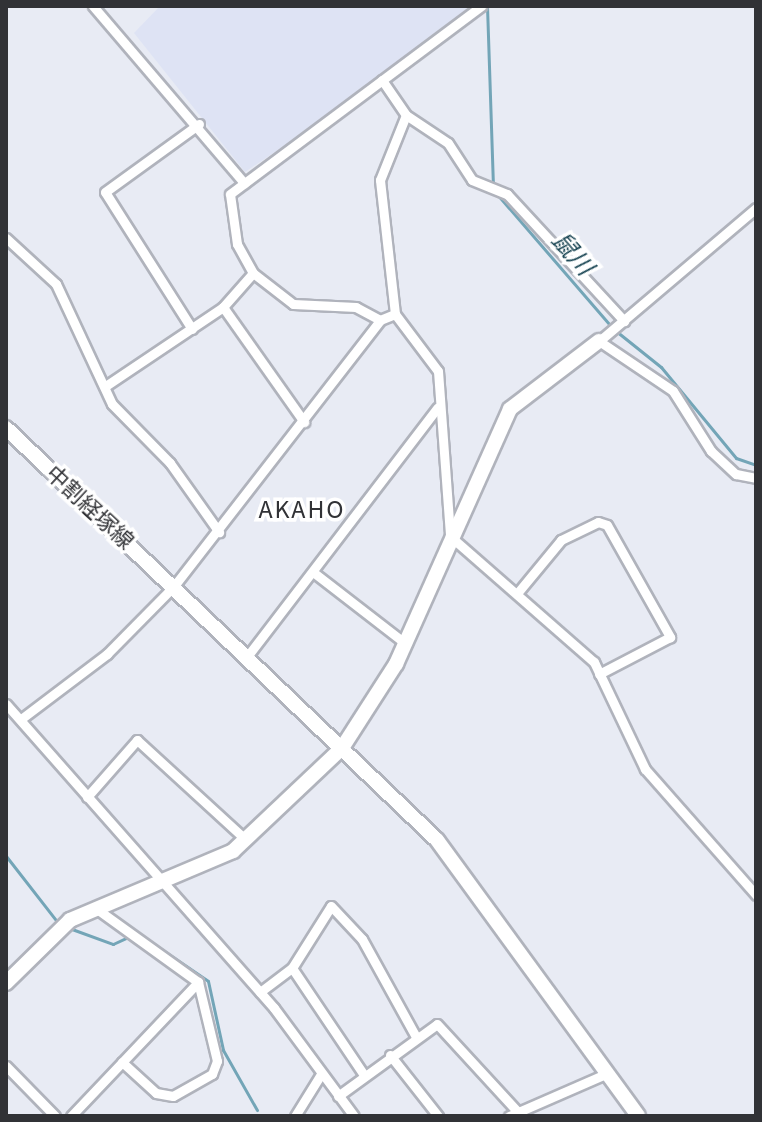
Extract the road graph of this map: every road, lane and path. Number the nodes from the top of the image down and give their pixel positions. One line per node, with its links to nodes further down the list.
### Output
1 (93, 6): 5 (street)
2 (479, 8): 3 (street)
3 (382, 80): 4 (street); 6 (street)
4 (406, 115): 11 (street); 13 (street)
5 (199, 124): 6 (street); 14 (street)
6 (244, 183): 9 (street)
7 (756, 208): 13 (street)
8 (6, 238): 16 (street)
9 (253, 273): 10 (street); 12 (street)
10 (223, 307): 14 (street); 18 (street)
11 (395, 314): 12 (street); 17 (street)
12 (380, 320): 18 (street)
13 (622, 322): 15 (street)
14 (192, 329): 16 (street)
15 (603, 337): 20 (street); 22 (street)
16 (107, 385): 21 (street)
17 (437, 408): 22 (street); 23 (street)
18 (304, 422): 21 (street)
19 (6, 428): 24 (street, 中割経塚線)
20 (756, 478)
21 (219, 532): 24 (street)
22 (450, 536): 25 (street); 26 (street)
23 (313, 572): 26 (street); 27 (street)
24 (174, 586): 27 (street, 中割経塚線); 30 (street)
25 (519, 591): 28 (street); 28 (street)
26 (405, 643): 31 (street)
27 (246, 658): 31 (street, 中割経塚線)
28 (599, 674): 35 (street)
29 (6, 704): 30 (street)
30 (21, 719): 32 (street)
31 (342, 748): 33 (street); 45 (street, 中割経塚線)
32 (87, 797): 33 (street); 34 (street)
33 (246, 840): 34 (street)
34 (157, 882): 36 (street); 40 (street)
35 (756, 895)
36 (94, 907): 38 (street); 39 (street)
37 (292, 968): 40 (street); 41 (street); 47 (street)
38 (198, 982): 43 (street); 43 (street)
39 (6, 983)
40 (260, 992): 46 (street)
41 (415, 1035): 42 (street); 49 (street)
42 (390, 1055): 47 (street); 54 (street)
43 (122, 1062): 51 (street)
44 (6, 1066): 50 (street)
45 (608, 1073): 49 (street); 55 (street, 中割経塚線)
46 (321, 1074): 48 (street); 52 (street)
47 (364, 1075): 48 (street)
48 (338, 1096): 53 (street)
49 (514, 1114)
50 (55, 1116)
51 (71, 1116)
52 (295, 1116)
53 (354, 1116)
54 (438, 1116)
55 (638, 1116)

